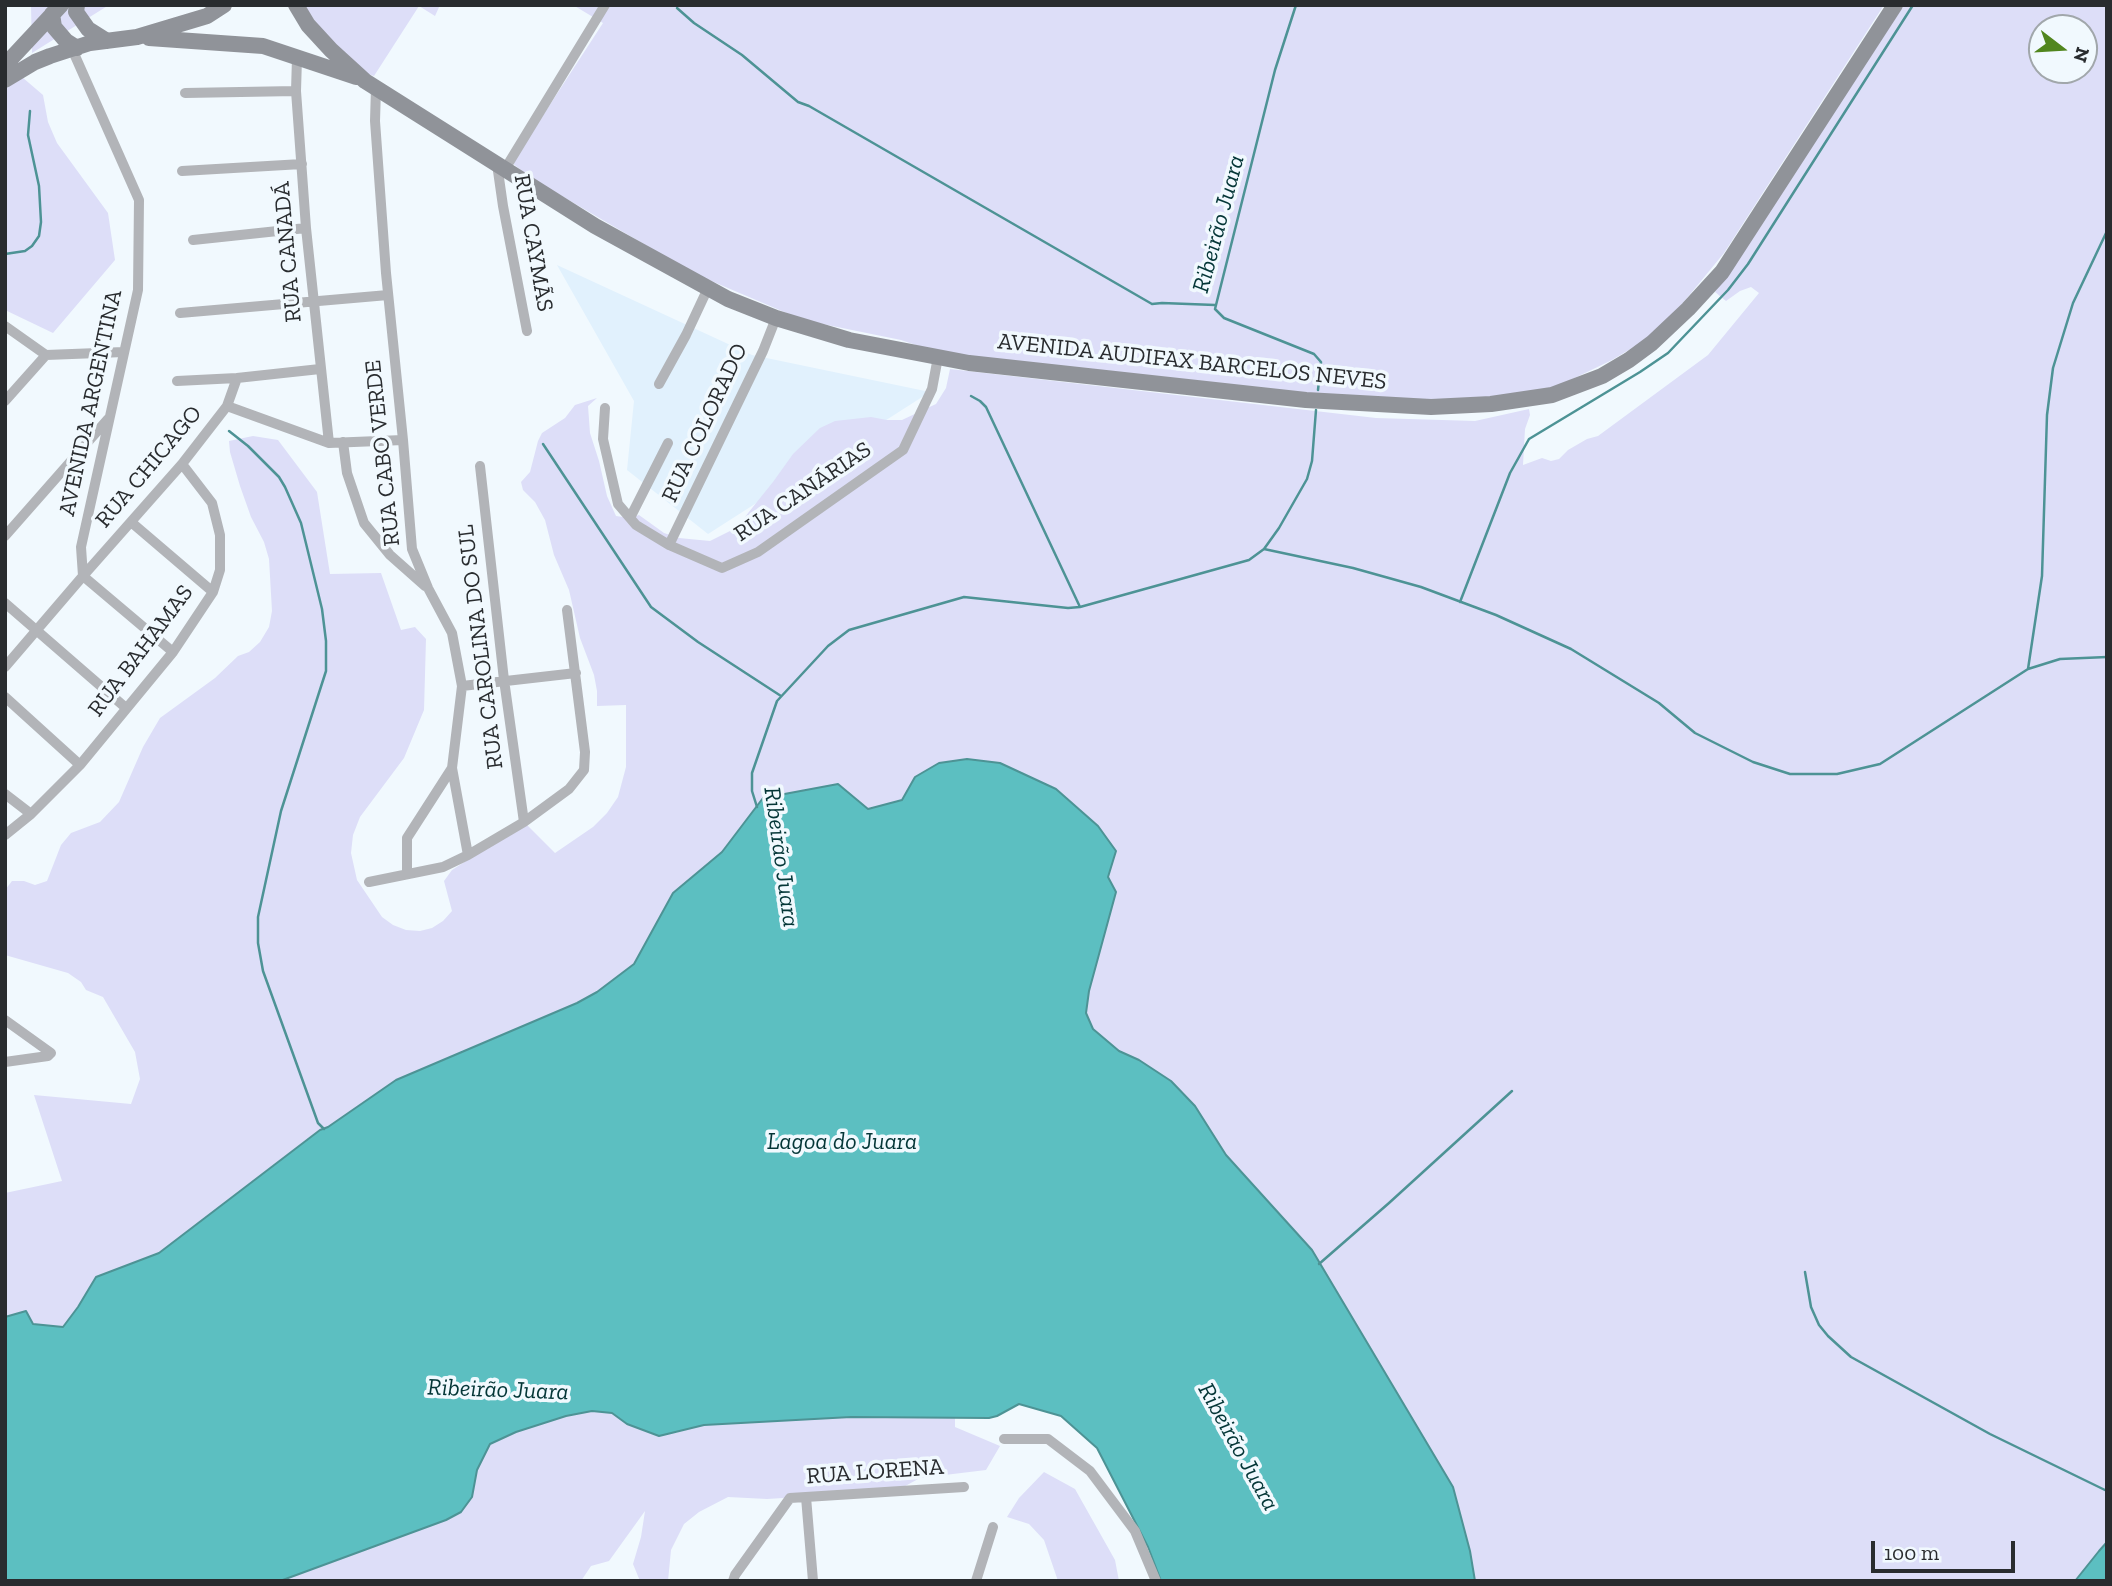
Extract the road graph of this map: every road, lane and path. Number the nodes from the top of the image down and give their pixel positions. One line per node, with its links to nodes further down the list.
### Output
1 (77, 5): 8 (main road)
2 (224, 5): 7 (main road)
3 (296, 5): 13 (main road, AVENIDA AUDIFAX BARCELOS NEVES)
4 (606, 5): 17 (street)
5 (1895, 5): 30 (main road, AVENIDA AUDIFAX BARCELOS NEVES)
6 (57, 10): 9 (main road); 11 (main road)
7 (137, 37): 8 (main road); 10 (main road, AVENIDA AUDIFAX BARCELOS NEVES)
8 (107, 41): 9 (main road)
9 (74, 49): 12 (main road); 28 (street, AVENIDA ARGENTINA)
10 (297, 58): 13 (main road, AVENIDA AUDIFAX BARCELOS NEVES); 14 (street, RUA CANADÁ)
11 (5, 65)
12 (5, 80)
13 (370, 84): 17 (main road, AVENIDA AUDIFAX BARCELOS NEVES); 22 (street, RUA CABO VERDE)
14 (296, 91): 15 (street); 16 (street, RUA CANADÁ)
15 (186, 93)
16 (302, 164): 18 (street); 19 (street, RUA CANADÁ)
17 (501, 166): 21 (main road, AVENIDA AUDIFAX BARCELOS NEVES); 27 (street, RUA CAYMÃS)
18 (182, 172)
19 (306, 228): 20 (street); 23 (street, RUA CANADÁ)
20 (193, 240)
21 (708, 288): 25 (main road, AVENIDA AUDIFAX BARCELOS NEVES); 34 (street)
22 (388, 295): 23 (street); 39 (street, RUA CABO VERDE)
23 (313, 300): 24 (street); 31 (street, RUA CANADÁ)
24 (180, 313)
25 (776, 318): 30 (main road, AVENIDA AUDIFAX BARCELOS NEVES); 48 (street, RUA COLORADO)
26 (5, 326): 29 (street)
27 (527, 331)
28 (124, 352): 29 (street); 38 (street, AVENIDA ARGENTINA)
29 (46, 355): 35 (street)
30 (938, 357): 48 (street, RUA CANÁRIAS)
31 (320, 369): 32 (street, RUA CHICAGO); 41 (street, RUA CANADÁ)
32 (237, 378): 33 (street, RUA CHICAGO); 36 (street, RUA CHICAGO)
33 (177, 381)
34 (659, 384)
35 (5, 401)
36 (227, 406): 41 (street); 43 (street, RUA CHICAGO)
37 (606, 408): 45 (street, RUA CANÁRIAS)
38 (109, 416): 47 (street); 49 (street, AVENIDA ARGENTINA)
39 (403, 440): 40 (street); 50 (street, RUA CABO VERDE)
40 (343, 442): 41 (street); 50 (street)
41 (329, 443)
42 (668, 443): 45 (street)
43 (182, 464): 46 (street, RUA CHICAGO); 51 (street, RUA BAHAMAS)
44 (480, 466): 58 (street, RUA CAROLINA DO SUL)
45 (629, 517): 48 (street, RUA CANÁRIAS)
46 (131, 522): 49 (street, RUA CHICAGO); 51 (street)
47 (5, 536)
48 (670, 545)
49 (83, 576): 54 (street); 55 (street)
50 (428, 588): 59 (street, RUA CABO VERDE)
51 (213, 592): 55 (street, RUA BAHAMAS)
52 (5, 603): 54 (street)
53 (566, 610): 57 (street)
54 (37, 631): 56 (street); 61 (street)
55 (173, 652): 61 (street, RUA BAHAMAS)
56 (5, 667)
57 (576, 673): 58 (street); 66 (street)
58 (504, 680): 59 (street); 66 (street, RUA CAROLINA DO SUL)
59 (462, 686): 63 (street, RUA CABO VERDE)
60 (5, 697): 62 (street)
61 (126, 709): 62 (street, RUA BAHAMAS)
62 (80, 765): 65 (street, RUA BAHAMAS)
63 (452, 768): 68 (street); 69 (street, RUA CABO VERDE)
64 (5, 794): 65 (street)
65 (31, 814): 67 (street, RUA BAHAMAS)
66 (524, 822): 68 (street)
67 (5, 835)
68 (468, 855): 69 (street)
69 (407, 874): 70 (street)
70 (369, 882)
71 (5, 1020): 72 (street)
72 (5, 1062)
73 (1004, 1439): 80 (street)
74 (964, 1487): 75 (street, RUA LORENA)
75 (806, 1497): 77 (street, RUA LORENA); 78 (street)
76 (993, 1527): 79 (street)
77 (733, 1581)
78 (813, 1581)
79 (976, 1581)
80 (1156, 1581)

